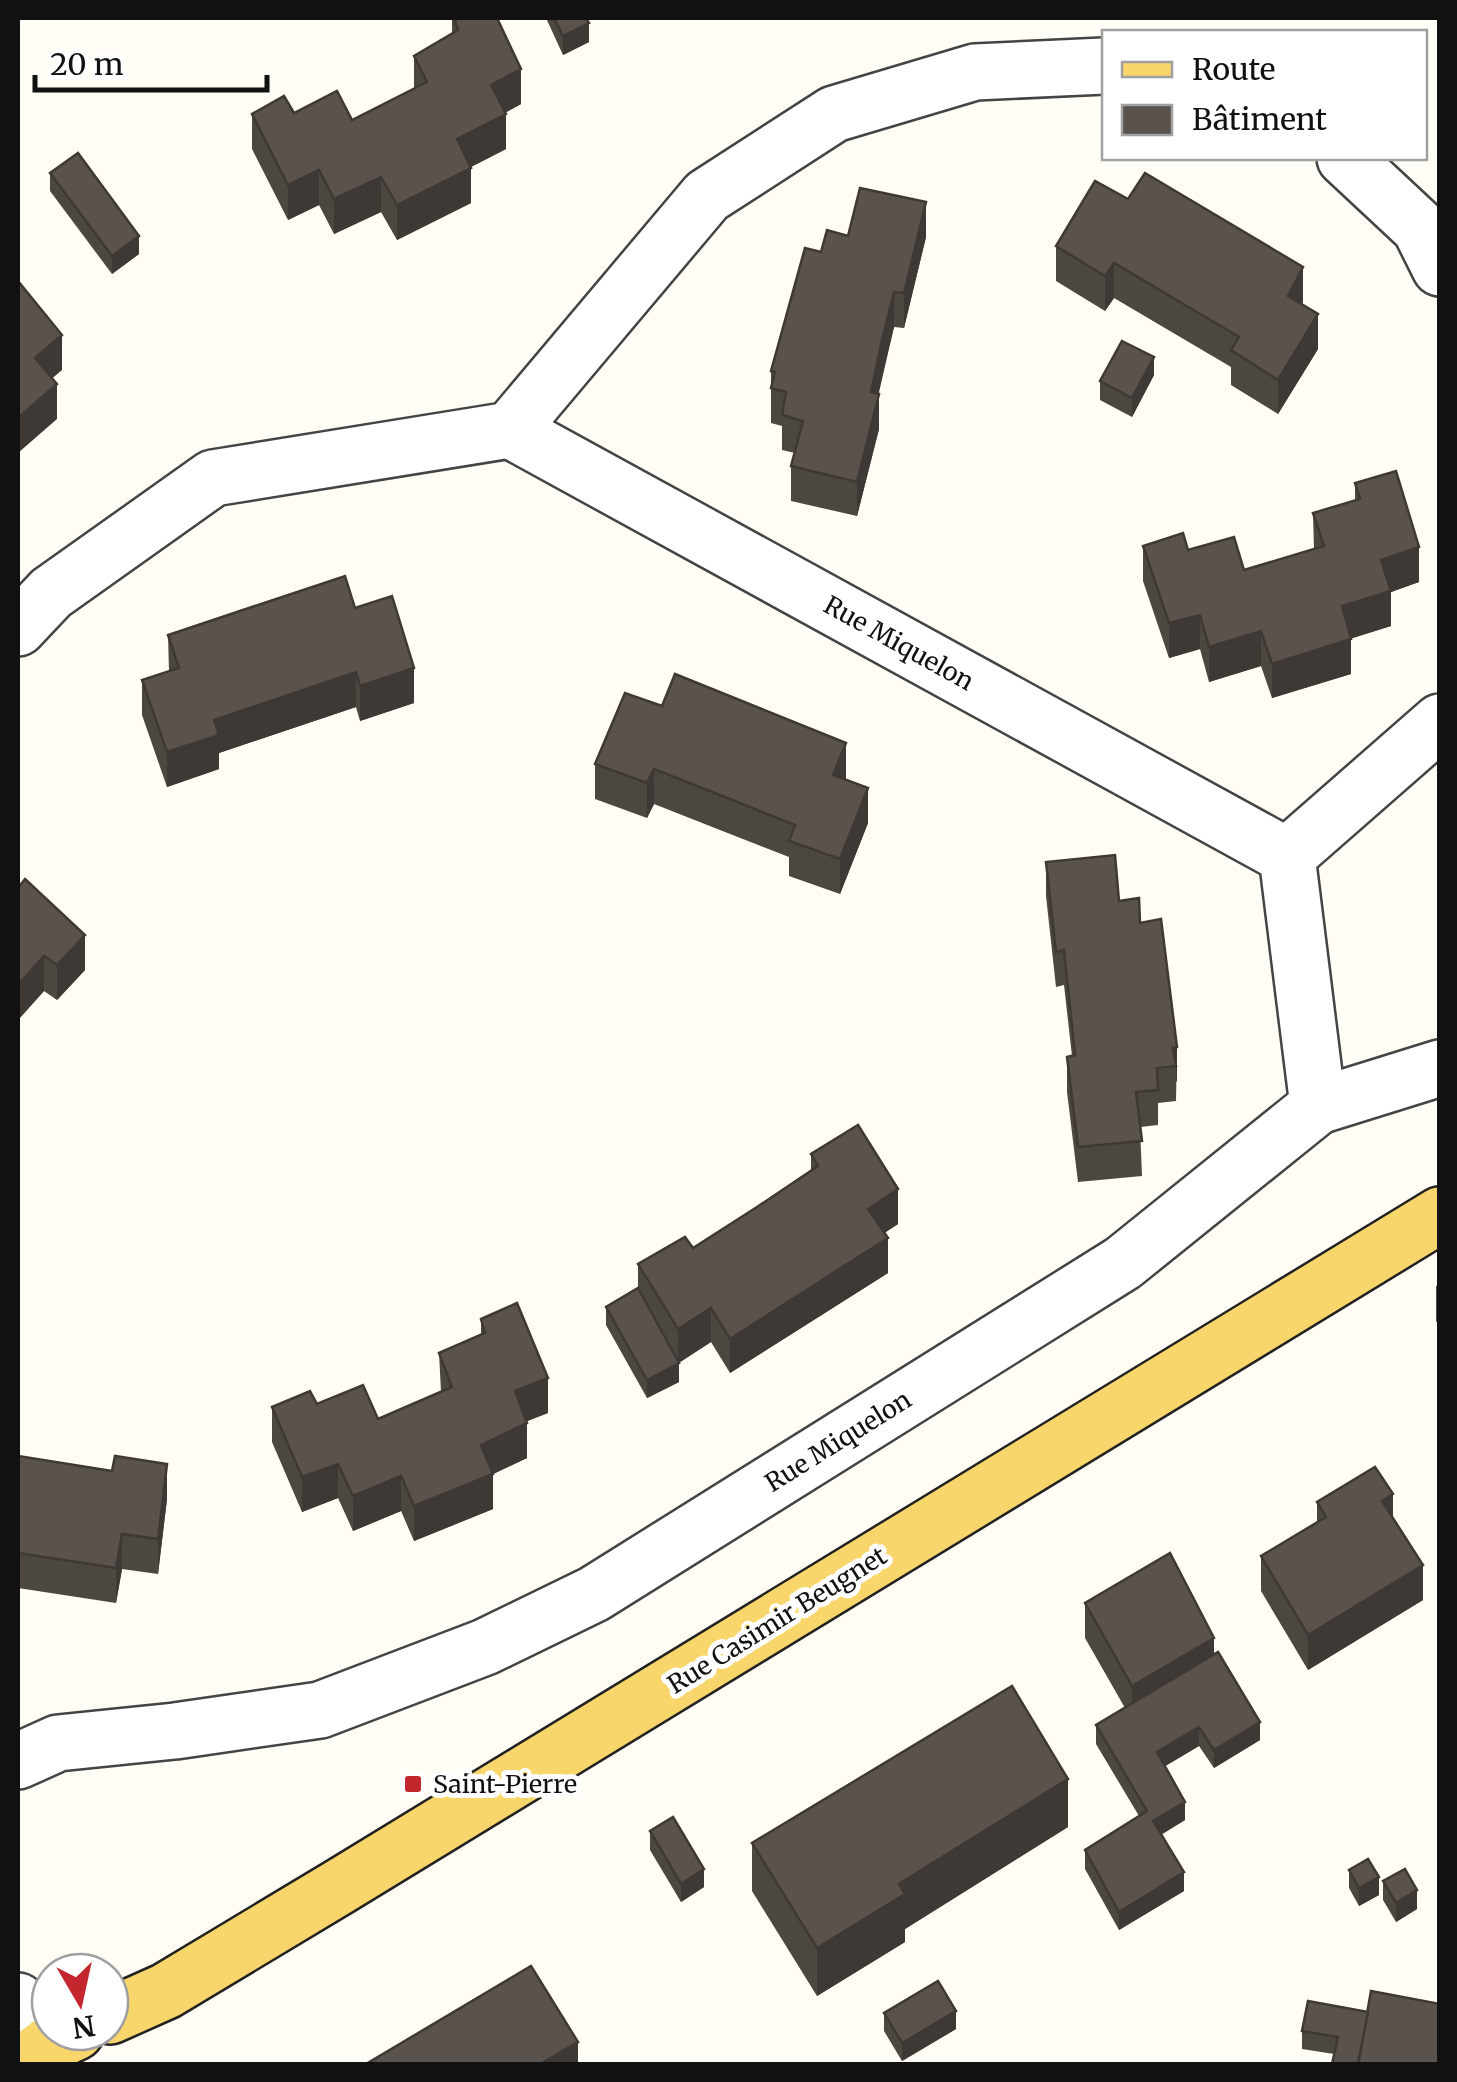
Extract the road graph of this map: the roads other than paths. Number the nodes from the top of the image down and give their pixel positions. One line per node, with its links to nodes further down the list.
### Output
1 (1102, 66): 4 (street)
2 (1347, 160): 3 (street)
3 (1440, 268)
4 (510, 430): 5 (street); 7 (street, Rue Miquelon)
5 (18, 628)
6 (1440, 722): 7 (street)
7 (1287, 856): 9 (street)
8 (1440, 1068): 9 (street, Rue Miquelon)
9 (1318, 1106): 11 (street, Rue Miquelon)
10 (1440, 1215): 12 (main road, Rue Casimir Beugnet)
11 (18, 1761)
12 (130, 2007)

